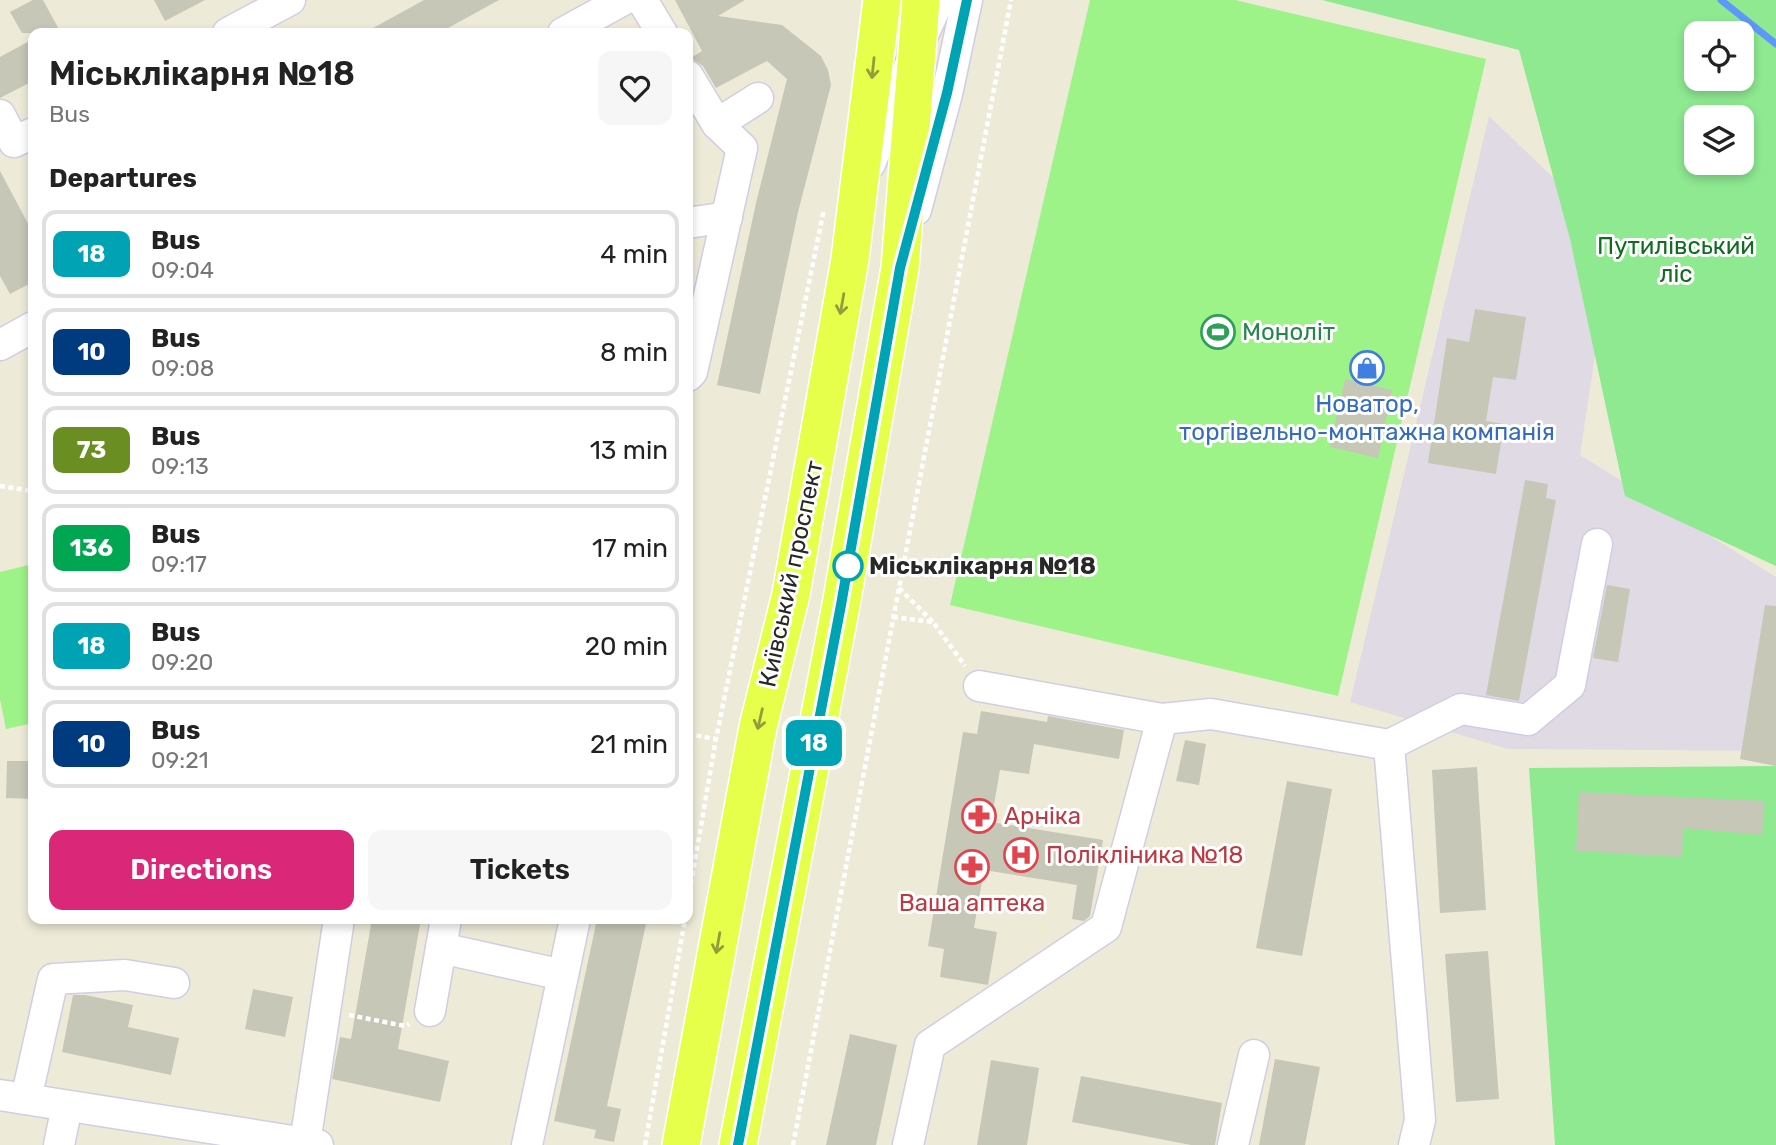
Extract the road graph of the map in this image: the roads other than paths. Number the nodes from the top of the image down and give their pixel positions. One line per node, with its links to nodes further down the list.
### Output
1 (623, 0): 9 (street)
2 (642, 0): 10 (street)
3 (882, 0): 17 (main road, Київський проспект, one-way to 17)
4 (921, 0): 11 (main road, Київський проспект)
5 (939, 0): 11 (street)
6 (967, 0): 21 (street)
7 (276, 11): 8 (street)
8 (239, 28)
9 (572, 28)
10 (659, 28)
11 (916, 50): 17 (street); 21 (main road, Київський проспект)
12 (693, 84): 15 (street)
13 (758, 97): 15 (street)
14 (0, 115): 16 (street)
15 (717, 124): 18 (street)
16 (28, 135)
17 (860, 188): 20 (main road, Київський проспект)
18 (727, 217): 19 (street); 24 (street)
19 (693, 222)
20 (850, 259): 21 (main road); 43 (main road, Київський проспект, one-way to 43)
21 (900, 268): 44 (main road, Київський проспект)
22 (28, 330): 23 (street)
23 (0, 345)
24 (693, 368)
25 (1597, 544): 28 (street)
26 (979, 686): 27 (street)
27 (1162, 719): 28 (street); 45 (street)
28 (1389, 745): 47 (street)
29 (338, 924): 40 (street)
30 (445, 924): 32 (street)
31 (574, 924): 33 (street)
32 (441, 948): 33 (street); 35 (street)
33 (563, 975): 42 (street)
34 (174, 983): 37 (street)
35 (430, 1011)
36 (1254, 1055): 46 (street)
37 (13, 1097): 38 (street)
38 (67, 1105): 39 (street); 41 (street)
39 (243, 1138): 40 (street)
40 (311, 1144)
41 (59, 1145)
42 (527, 1145)
43 (681, 1145)
44 (738, 1145)
45 (908, 1145)
46 (1233, 1145)
47 (1414, 1145)

